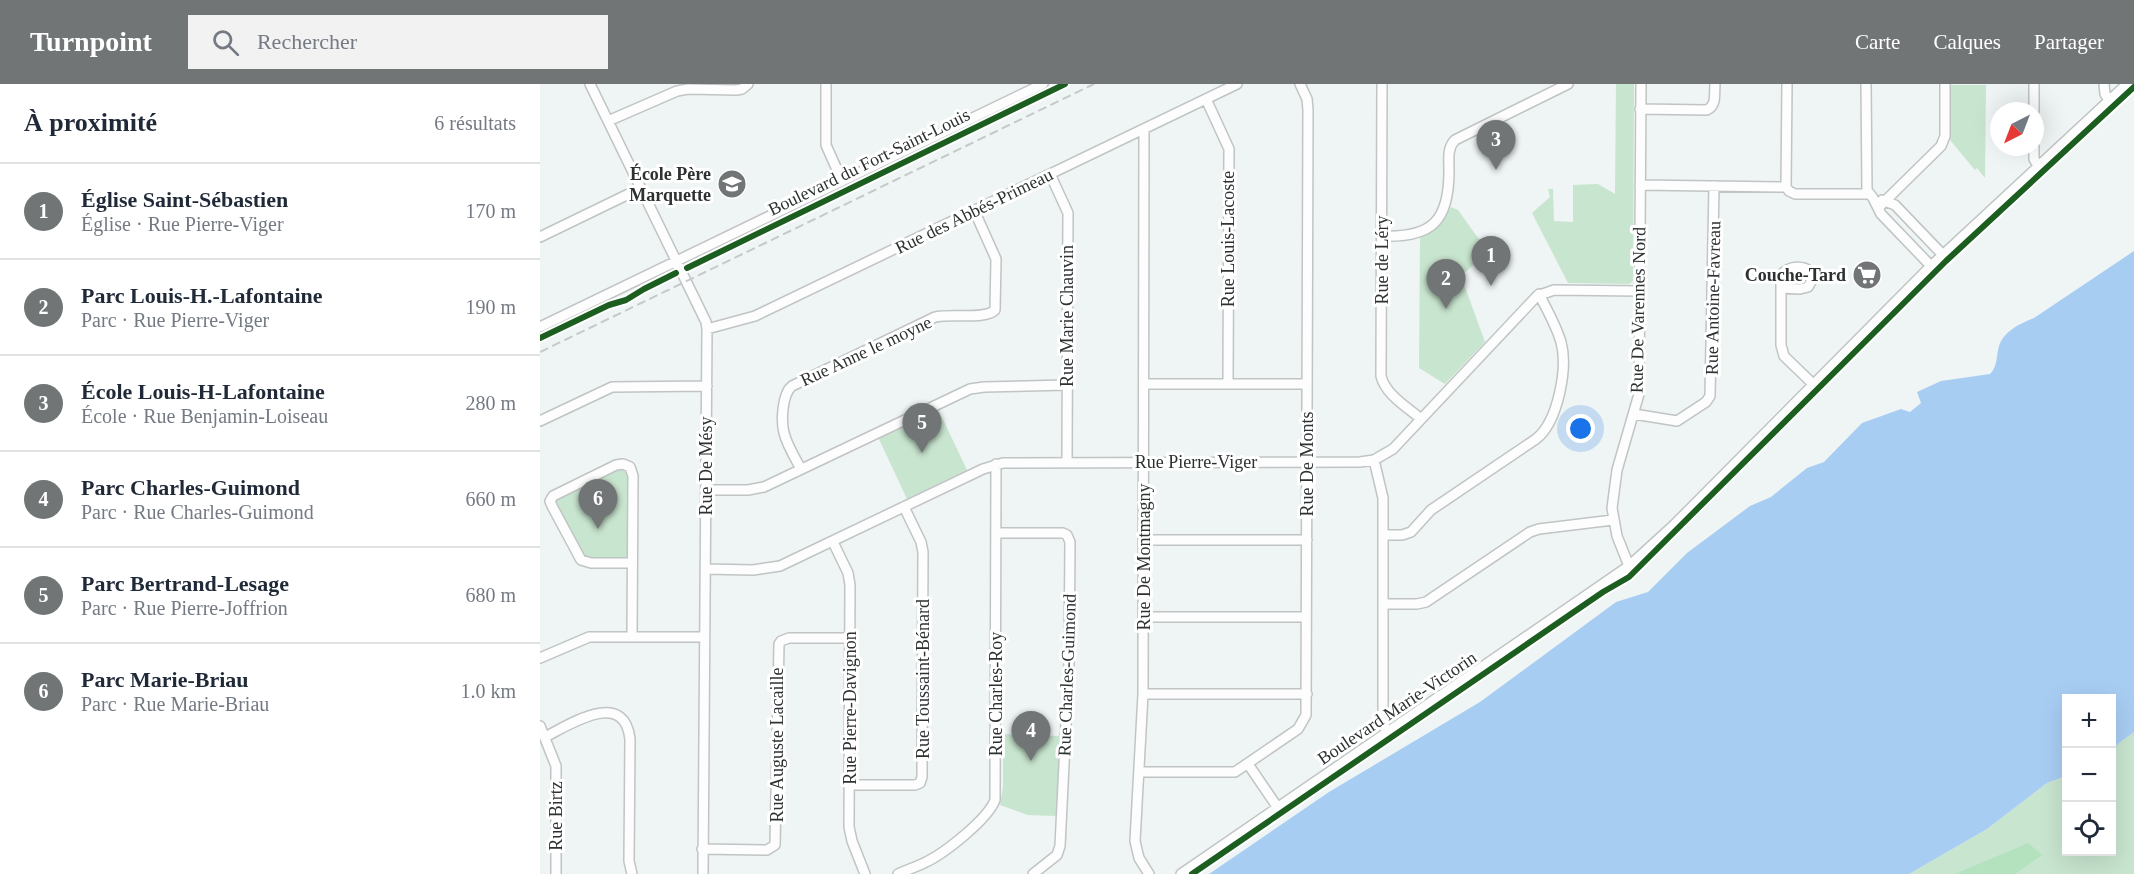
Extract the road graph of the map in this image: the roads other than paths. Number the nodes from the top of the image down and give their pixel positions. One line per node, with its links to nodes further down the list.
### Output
1 (590, 84): 21 (street, Rue De Mésy)
2 (748, 84): 21 (street)
3 (826, 84): 26 (street)
4 (1042, 84): 26 (street, Boulevard du Fort-Saint-Louis)
5 (1238, 84): 17 (street, Rue des Abbés-Primeau)
6 (1300, 84): 47 (street, Rue De Monts)
7 (1382, 84): 35 (street, Rue de Léry)
8 (1568, 84): 35 (street)
9 (1641, 84): 20 (street, Rue De Varennes Nord)
10 (1714, 84): 20 (street)
11 (1787, 84): 29 (street)
12 (1866, 84): 31 (street)
13 (1945, 84): 32 (street)
14 (2034, 84): 19 (street)
15 (2104, 84): 18 (street)
16 (2127, 84): 18 (street, Boulevard Marie-Victorin)
17 (1206, 99): 22 (street, Rue des Abbés-Primeau); 46 (street, Rue Louis-Lacoste)
18 (2109, 100): 24 (street, Boulevard Marie-Victorin)
19 (2034, 102)
20 (1641, 109): 27 (street, Rue De Varennes Nord)
21 (608, 121): 30 (street, Rue De Mésy)
22 (1144, 129): 25 (street, Rue des Abbés-Primeau); 45 (street, Rue De Montmagny)
23 (2034, 156): 24 (street)
24 (2038, 166): 37 (street, Boulevard Marie-Victorin)
25 (1050, 174): 34 (street, Rue des Abbés-Primeau); 49 (street, Rue Marie Chauvin)
26 (842, 181): 38 (street, Boulevard du Fort-Saint-Louis)
27 (1640, 185): 28 (street); 41 (street, Rue De Varennes Nord)
28 (1714, 186): 29 (street); 51 (street, Rue Antoine-Favreau)
29 (1786, 187): 31 (street)
30 (641, 188): 36 (street); 38 (street, Rue De Mésy)
31 (1871, 196): 32 (street); 33 (street)
32 (1886, 201): 33 (street); 37 (street)
33 (1878, 208): 39 (street)
34 (974, 210): 44 (street, Rue des Abbés-Primeau); 59 (street, Rue Anne le moyne)
35 (1382, 236): 52 (street, Rue de Léry)
36 (540, 237)
37 (1943, 255): 39 (street, Boulevard Marie-Victorin)
38 (676, 261): 43 (street, Boulevard du Fort-Saint-Louis); 44 (street, Rue De Mésy)
39 (1931, 266): 48 (street, Boulevard Marie-Victorin)
40 (1781, 288): 48 (street)
41 (1639, 291): 42 (street); 51 (street, Rue De Varennes Nord)
42 (1539, 294): 52 (street); 64 (street)
43 (540, 327)
44 (707, 329): 50 (street, Rue De Mésy)
45 (1144, 384): 46 (street); 56 (street, Rue De Montmagny)
46 (1228, 384): 47 (street)
47 (1307, 384): 57 (street, Rue De Monts)
48 (1813, 384): 69 (street, Boulevard Marie-Victorin)
49 (1067, 385): 55 (street, Rue Marie Chauvin); 59 (street)
50 (707, 386): 53 (street); 60 (street, Rue De Mésy)
51 (1634, 414): 62 (street, Rue De Varennes Nord)
52 (1421, 419): 54 (street)
53 (540, 421)
54 (1374, 460): 57 (street, Rue Pierre-Viger); 64 (street)
55 (1067, 462): 56 (street, Rue Pierre-Viger); 58 (street, Rue Pierre-Viger)
56 (1144, 462): 57 (street, Rue Pierre-Viger); 65 (street, Rue De Montmagny)
57 (1307, 462): 66 (street, Rue De Monts)
58 (996, 464): 61 (street, Rue Pierre-Viger); 63 (street, Rue Charles-Roy)
59 (801, 469): 60 (street)
60 (706, 490): 70 (street, Rue De Mésy)
61 (904, 507): 67 (street, Rue Pierre-Viger); 85 (street, Rue Toussaint-Bénard)
62 (1613, 520): 69 (street, Rue De Varennes Nord); 71 (street)
63 (996, 533): 92 (street, Rue Charles-Roy); 93 (street, Rue Charles-Guimond)
64 (1383, 535): 71 (street)
65 (1143, 540): 66 (street); 72 (street, Rue De Montmagny)
66 (1307, 540): 73 (street, Rue De Monts)
67 (833, 542): 70 (street, Rue Pierre-Viger); 76 (street, Rue Pierre-Davignon)
68 (631, 563): 68 (street); 74 (street)
69 (1629, 566): 81 (street, Boulevard Marie-Victorin)
70 (705, 569): 75 (street, Rue De Mésy)
71 (1383, 604): 81 (street)
72 (1143, 617): 73 (street); 78 (street, Rue De Montmagny)
73 (1306, 617): 79 (street, Rue De Monts)
74 (632, 636): 75 (street); 77 (street)
75 (704, 637): 87 (street, Rue De Mésy)
76 (850, 638): 85 (street, Rue Pierre-Davignon); 87 (street, Rue Auguste Lacaille)
77 (541, 654)
78 (1143, 694): 79 (street); 84 (street, Rue De Montmagny)
79 (1307, 694): 83 (street, Rue De Monts)
80 (540, 726): 82 (street, Rue Birtz)
81 (1388, 732): 86 (street, Boulevard Marie-Victorin)
82 (545, 737): 88 (street, Rue Birtz); 89 (street)
83 (1248, 764): 84 (street, Rue De Monts); 86 (street)
84 (1139, 772): 94 (street, Rue De Montmagny)
85 (850, 785): 91 (street, Rue Pierre-Davignon)
86 (1278, 807): 95 (street, Boulevard Marie-Victorin)
87 (702, 849): 90 (street, Rue De Mésy)
88 (556, 874)
89 (632, 874)
90 (703, 874)
91 (865, 874)
92 (898, 874)
93 (1033, 874)
94 (1149, 874)
95 (1181, 874)

